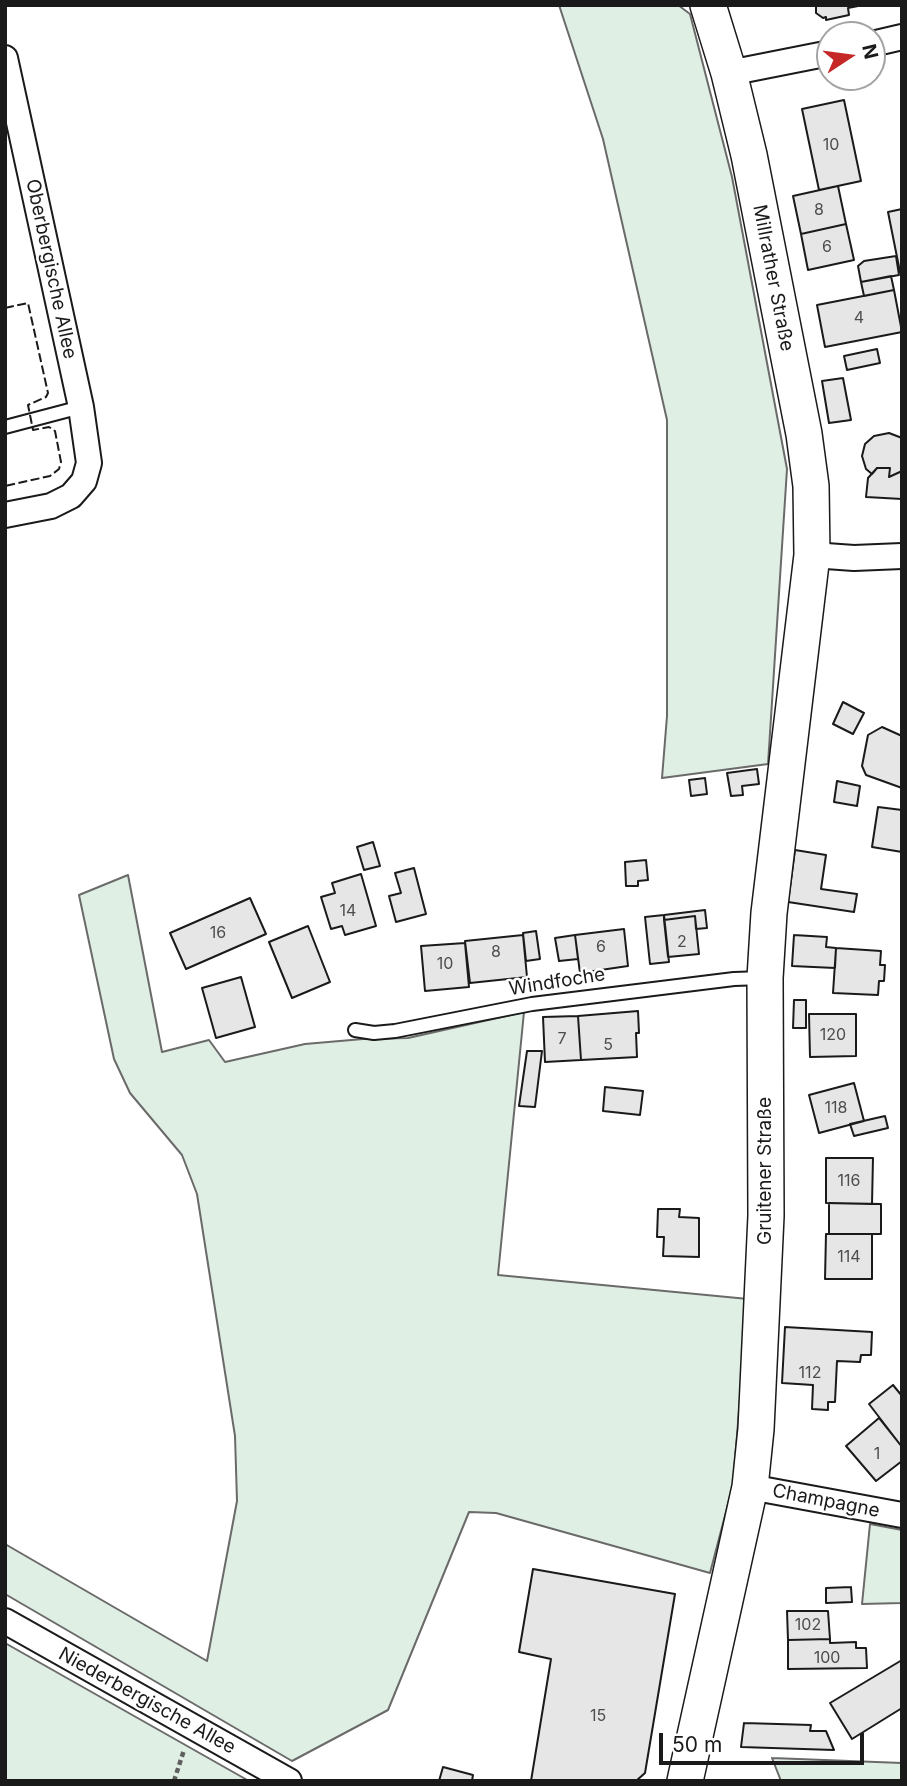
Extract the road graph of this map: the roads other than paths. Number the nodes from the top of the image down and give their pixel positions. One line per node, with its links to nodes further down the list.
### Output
1 (708, 5): 4 (main road, Millrather Straße)
2 (816, 55): 4 (street)
3 (5, 58): 5 (street, Oberbergische Allee)
4 (729, 74): 8 (main road, Millrather Straße)
5 (81, 407): 6 (lane); 7 (street, Oberbergische Allee)
6 (5, 427)
7 (5, 515)
8 (812, 555): 9 (street); 10 (main road, Gruitener Straße)
9 (902, 556)
10 (765, 978): 11 (lane, Windfoche); 12 (main road, Gruitener Straße)
11 (355, 1030)
12 (750, 1487): 13 (street, Champagne); 16 (main road, Gruitener Straße)
13 (902, 1515)
14 (5, 1621): 15 (street, Niederbergische Allee)
15 (289, 1781)
16 (685, 1781)

